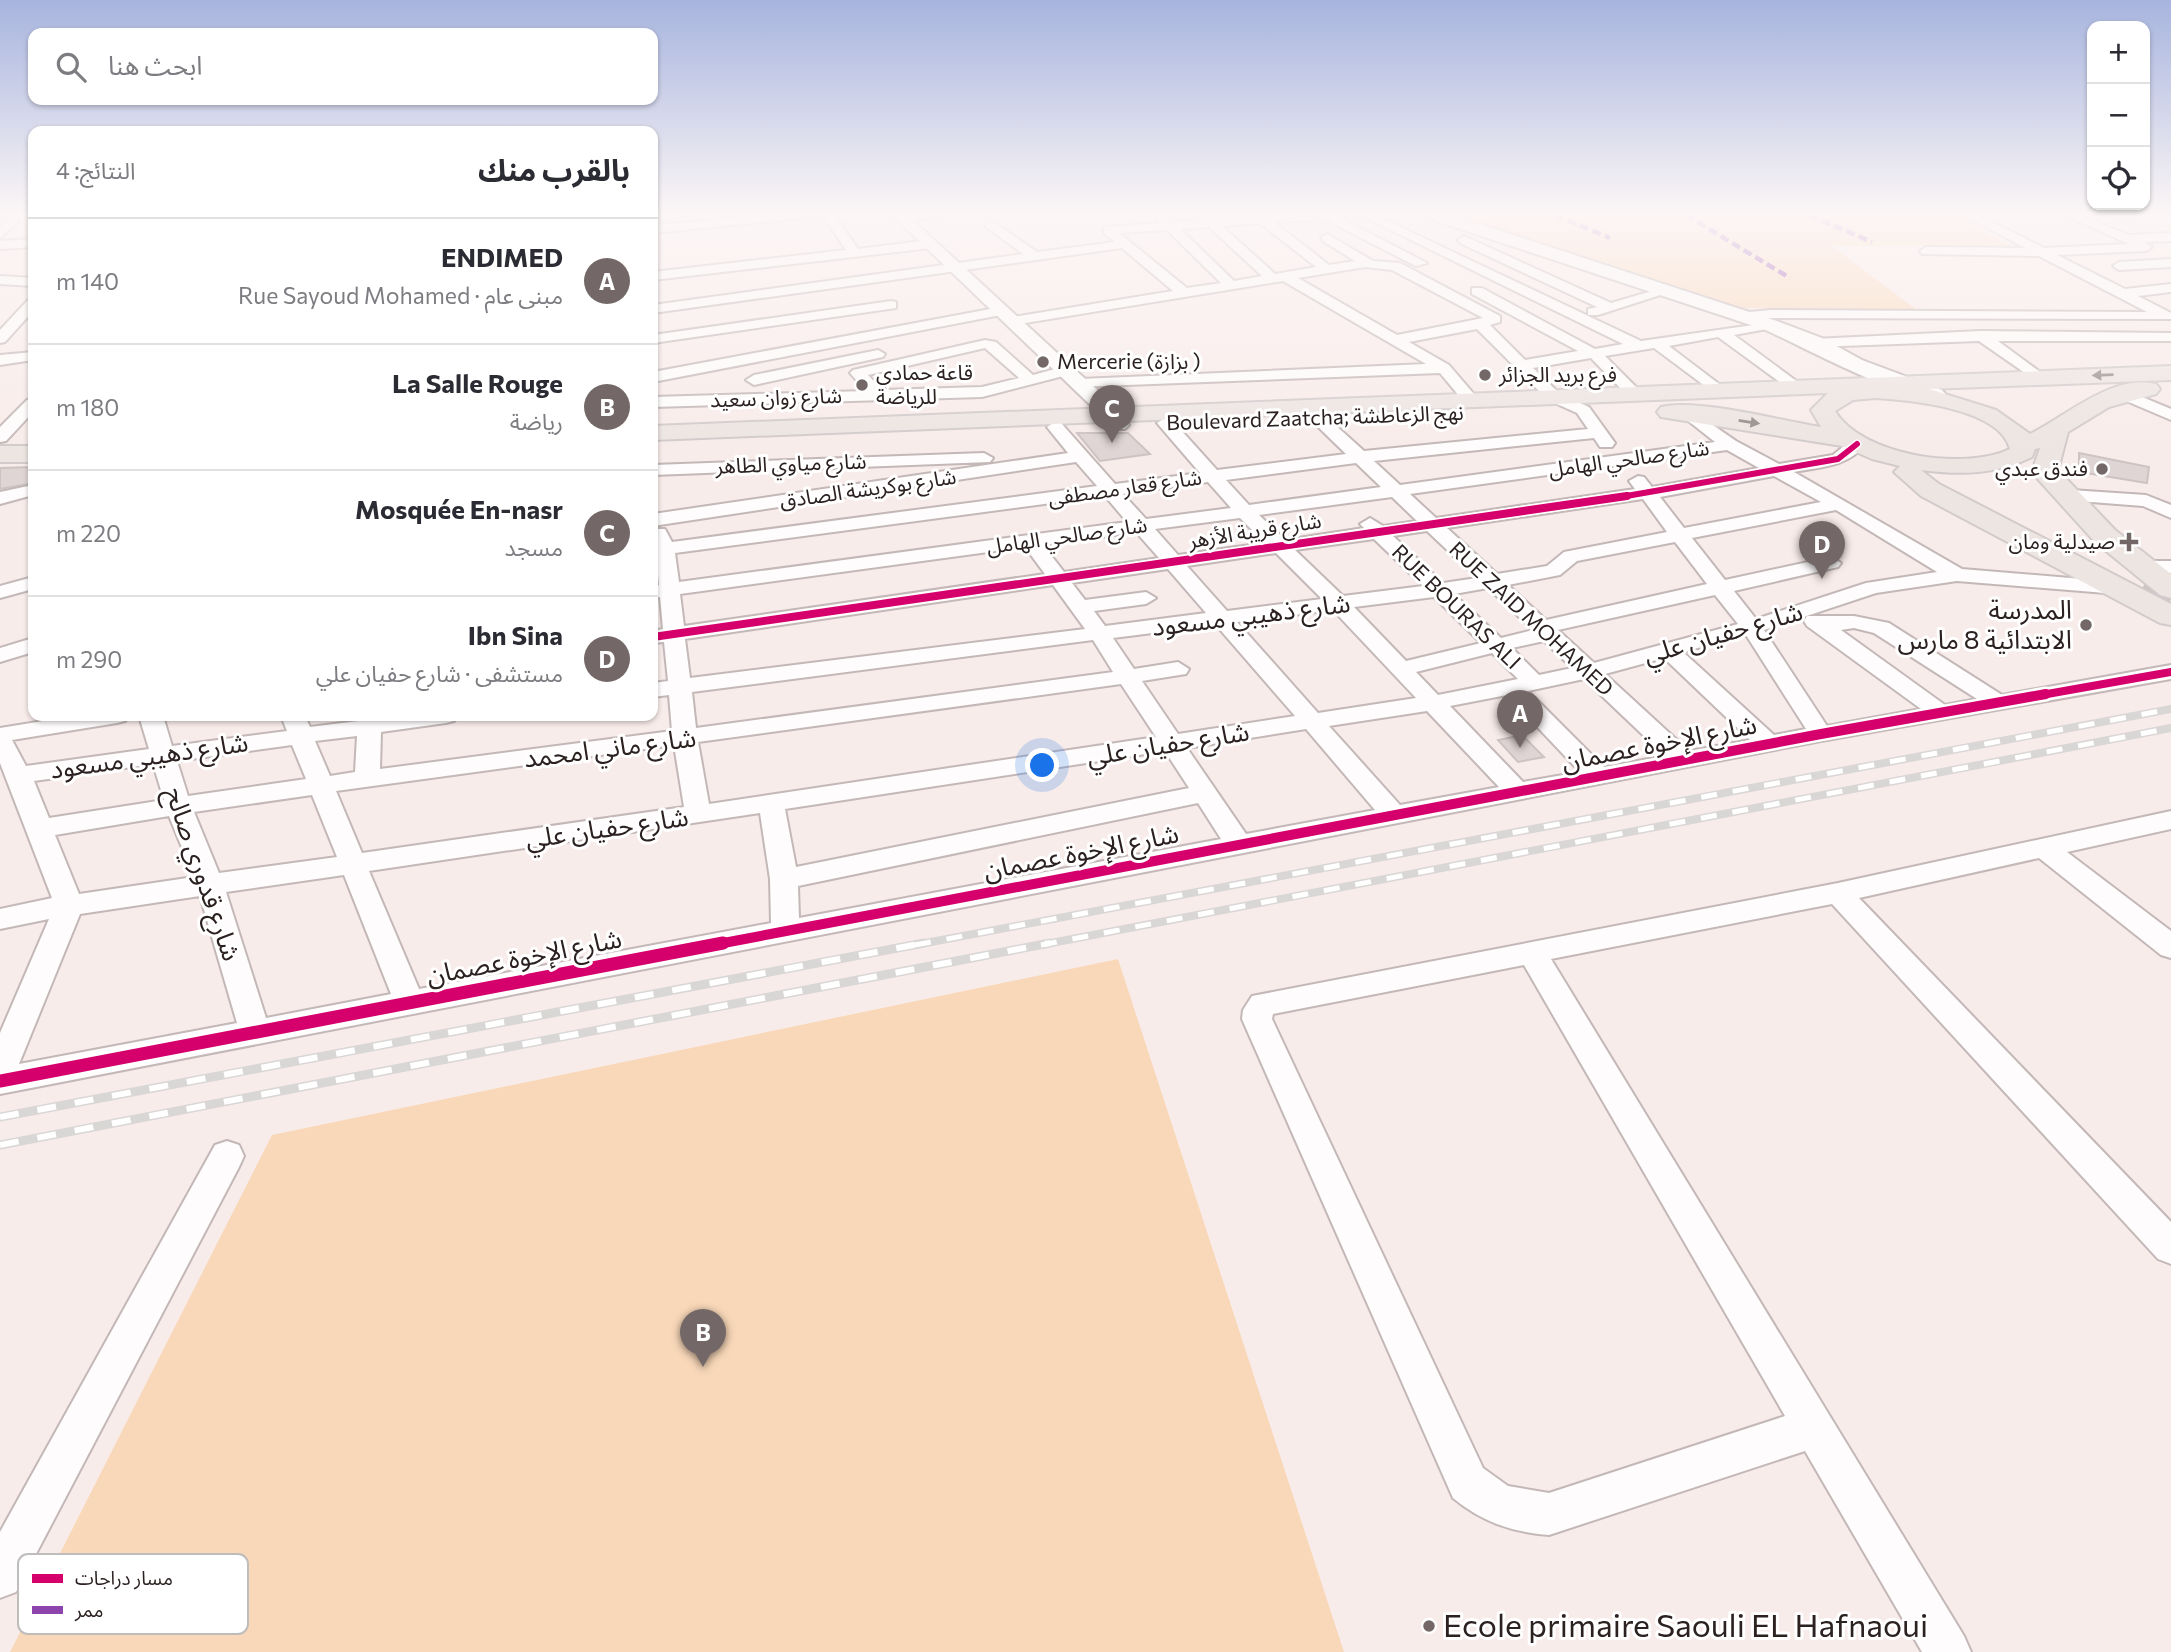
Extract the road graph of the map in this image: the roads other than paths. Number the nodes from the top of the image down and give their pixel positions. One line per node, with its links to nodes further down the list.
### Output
1 (782, 292): 16 (street)
2 (880, 292): 17 (street)
3 (981, 292): 26 (street)
4 (1189, 292): 14 (street)
5 (1305, 292): 44 (street)
6 (1442, 292): 32 (street)
7 (1478, 292): 50 (street)
8 (1523, 292): 28 (street)
9 (1577, 292): 19 (street)
10 (1662, 292): 19 (street)
11 (1669, 292): 30 (main road)
12 (2116, 292): 15 (street)
13 (2136, 292): 15 (street)
14 (1184, 293): 26 (street)
15 (2120, 294): 29 (street)
16 (745, 301): 20 (street); 31 (street); 33 (street)
17 (891, 305): 31 (street); 34 (street)
18 (28, 307): 22 (street)
19 (1609, 307): 28 (street)
20 (659, 308): 35 (street)
21 (28, 310): 42 (street)
22 (9, 311)
23 (1835, 314): 24 (street); 30 (street); 45 (street)
24 (1888, 315): 25 (street); 41 (street)
25 (1952, 315): 27 (street); 38 (street)
26 (1007, 316): 34 (street); 57 (street)
27 (2074, 316): 29 (street); 39 (street)
28 (1574, 317): 48 (street)
29 (2169, 318)
30 (1755, 320): 36 (street); 47 (main road)
31 (774, 322): 33 (street)
32 (1480, 324): 44 (street); 55 (street)
33 (745, 326): 35 (street)
34 (910, 328): 37 (street)
35 (702, 332): 43 (street); 53 (street)
36 (1720, 332): 46 (street); 67 (street)
37 (866, 337): 49 (street); 53 (street)
38 (1982, 337): 39 (street); 41 (street); 60 (street)
39 (2110, 337): 40 (street)
40 (2171, 337)
41 (1924, 338): 45 (street)
42 (0, 339)
43 (658, 339)
44 (1394, 340): 56 (street)
45 (1874, 340): 47 (street)
46 (1655, 342): 48 (street); 68 (street)
47 (1814, 343): 65 (main road)
48 (1637, 345): 50 (street)
49 (886, 353): 54 (street); 61 (street)
50 (1596, 355): 55 (street); 69 (street)
51 (28, 357): 52 (street)
52 (0, 360)
53 (740, 360): 59 (street); 61 (street)
54 (900, 363): 62 (street); 71 (street)
55 (1522, 365): 72 (street)
56 (1444, 368): 64 (street); 74 (street)
57 (1066, 372): 62 (street, شارع زوان سعيد); 64 (street)
58 (2171, 373): 60 (main road, one-way to 60)
59 (658, 374)
60 (2038, 377): 63 (main road)
61 (754, 380): 73 (street)
62 (1030, 380): 71 (street, شارع زوان سعيد)
63 (1898, 382): 65 (main road); 65 (main road); 76 (main road)
64 (1080, 384): 82 (street)
65 (1863, 385): 67 (main road, Boulevard Zaatcha; نهج الزعاطشة); 76 (main road, Boulevard Zaatcha; نهج الزعاطشة); 92 (main road)
66 (2171, 385): 70 (main road)
67 (1798, 388): 68 (main road, Boulevard Zaatcha; نهج الزعاطشة)
68 (1717, 390): 69 (main road, Boulevard Zaatcha; نهج الزعاطشة)
69 (1635, 394): 72 (main road, Boulevard Zaatcha; نهج الزعاطشة)
70 (2123, 394): 80 (street); 89 (main road)
71 (878, 395): 73 (street, شارع زوان سعيد)
72 (1554, 397): 74 (main road, Boulevard Zaatcha; نهج الزعاطشة); 78 (street)
73 (769, 398): 75 (street, شارع زوان سعيد)
74 (1471, 400): 82 (main road, Boulevard Zaatcha; نهج الزعاطشة)
75 (658, 402)
76 (1969, 407): 93 (main road, Boulevard Zaatcha; نهج الزعاطشة)
77 (28, 408): 86 (street)
78 (1583, 410): 79 (main road, Boulevard Zaatcha; نهج الزعاطشة); 81 (main road, Boulevard Zaatcha; نهج الزعاطشة); 88 (street)
79 (1688, 413): 91 (street); 92 (main road, Boulevard Zaatcha; نهج الزعاطشة, one-way to 92)
80 (2171, 415)
81 (1317, 417): 83 (main road, Boulevard Zaatcha; نهج الزعاطشة); 97 (street, RUE ZAID MOHAMED)
82 (1115, 420): 83 (main road, Boulevard Zaatcha; نهج الزعاطشة); 85 (main road, Boulevard Zaatcha; نهج الزعاطشة); 87 (main road, Boulevard Zaatcha; نهج الزعاطشة)
83 (1165, 423): 105 (street)
84 (28, 425): 86 (street)
85 (1055, 427): 90 (main road, Boulevard Zaatcha; نهج الزعاطشة); 96 (street)
86 (7, 431)
87 (658, 433)
88 (1598, 433): 97 (street, شارع قعار مصطفى); 99 (street)
89 (2056, 433): 93 (main road, Boulevard Zaatcha; نهج الزعاطشة); 104 (main road)
90 (658, 442)
91 (1730, 445): 99 (street, شارع صالحي الهامل); 103 (street)
92 (1861, 445): 93 (main road, Boulevard Zaatcha; نهج الزعاطشة); 103 (street, شارع قريبة الأزهر); 130 (main road)
93 (2023, 449): 104 (main road, Boulevard Zaatcha; نهج الزعاطشة)
94 (0, 454): 95 (main road)
95 (28, 454)
96 (1083, 456): 98 (street, شارع بوكريشة الصادق); 106 (street)
97 (1360, 457): 105 (street, شارع قعار مصطفى); 108 (street, RUE ZAID MOHAMED)
98 (1056, 460): 102 (street, شارع مياوي الطاهر); 116 (street, شارع بوكريشة الصادق)
99 (1619, 460): 108 (street, شارع صالحي الهامل); 109 (street)
100 (0, 463): 101 (main road)
101 (28, 463)
102 (658, 470)
103 (1779, 470): 109 (street, شارع قريبة الأزهر); 113 (street)
104 (2045, 471): 110 (main road, Boulevard Zaatcha; نهج الزعاطشة); 130 (main road)
105 (1212, 477): 106 (street, شارع قعار مصطفى); 114 (street)
106 (1112, 490): 118 (street); 123 (street, شارع قعار مصطفى)
107 (28, 491): 111 (street)
108 (1398, 493): 112 (street, شارع صالحي الهامل); 117 (street, RUE ZAID MOHAMED)
109 (1648, 493): 117 (street, شارع قريبة الأزهر); 120 (street)
110 (2071, 496): 115 (street); 130 (main road, Boulevard Zaatcha; نهج الزعاطشة)
111 (0, 498)
112 (1347, 500): 114 (street, شارع صالحي الهامل); 119 (street, RUE BOURAS ALI)
113 (1839, 505): 120 (street, شارع ذهيبي مسعود); 127 (street)
114 (1244, 511): 118 (street, شارع صالحي الهامل); 122 (street)
115 (2171, 512)
116 (658, 519)
117 (1428, 524): 119 (street, شارع قريبة الأزهر); 129 (street, RUE ZAID MOHAMED)
118 (1141, 525): 121 (street, شارع صالحي الهامل); 125 (street)
119 (1378, 533): 122 (street, شارع قريبة الأزهر); 132 (street, RUE BOURAS ALI)
120 (1678, 536): 129 (street, شارع ذهيبي مسعود); 133 (street)
121 (1031, 542): 128 (street); 134 (street, شارع صالحي الهامل)
122 (1280, 546): 125 (street, شارع قريبة الأزهر); 137 (street)
123 (659, 549): 134 (street)
124 (1831, 563): 133 (street)
125 (1172, 564): 128 (street, شارع قريبة الأزهر); 141 (street)
126 (2171, 567): 130 (street)
127 (1957, 575): 130 (street, شارع حفيان علي); 140 (street, شارع حفيان علي)
128 (1059, 579): 138 (street); 145 (street, شارع قريبة الأزهر)
129 (1495, 582): 132 (street, شارع ذهيبي مسعود); 143 (street, RUE ZAID MOHAMED)
130 (2141, 583): 139 (main road)
131 (28, 584): 135 (street)
132 (1439, 590): 137 (street, شارع ذهيبي مسعود); 147 (street, RUE BOURAS ALI)
133 (1720, 590): 142 (street); 143 (street)
134 (661, 591): 145 (street)
135 (0, 592)
136 (1146, 598): 138 (street)
137 (1339, 604): 141 (street, شارع ذهيبي مسعود); 151 (street)
138 (1080, 607): 144 (street)
139 (2171, 616)
140 (1811, 618): 142 (street, شارع حفيان علي); 159 (street); 160 (street)
141 (1225, 619): 144 (street, شارع ذهيبي مسعود); 165 (street)
142 (1751, 627): 148 (street, شارع حفيان علي); 168 (street)
143 (1545, 630): 147 (street); 152 (street, RUE ZAID MOHAMED)
144 (1100, 634): 154 (street); 156 (street, شارع ذهيبي مسعود)
145 (662, 635): 156 (street)
146 (28, 647): 149 (street)
147 (1497, 647): 151 (street); 155 (street, RUE BOURAS ALI)
148 (1668, 650): 152 (street, شارع حفيان علي); 172 (street)
149 (0, 655)
150 (1178, 669): 154 (street, شارع ماني امحمد)
151 (1399, 669): 158 (street)
152 (1587, 672): 155 (street, شارع حفيان علي); 174 (street, RUE ZAID MOHAMED)
153 (2171, 672): 159 (street, شارع الإخوة عصمان)
154 (1128, 677): 169 (street, شارع ماني امحمد); 171 (street)
155 (1524, 686): 158 (street, شارع حفيان علي); 176 (street, RUE BOURAS ALI)
156 (680, 687): 157 (street, شارع ذهيبي مسعود); 169 (street)
157 (658, 689)
158 (1432, 703): 165 (street, شارع حفيان علي); 179 (street)
159 (1999, 703): 160 (street, شارع الإخوة عصمان)
160 (1941, 713): 168 (street, شارع الإخوة عصمان)
161 (84, 721): 167 (street)
162 (152, 721): 173 (street, شارع قدوري صالح)
163 (355, 721): 166 (street, شارع ذهيبي مسعود)
164 (369, 721): 177 (street)
165 (1310, 721): 171 (street, شارع حفيان علي); 184 (street)
166 (297, 725): 173 (street, شارع ذهيبي مسعود); 178 (street)
167 (0, 734)
168 (1821, 734): 172 (street, شارع الإخوة عصمان)
169 (685, 739): 177 (street, شارع ماني امحمد); 183 (street)
170 (0, 741): 175 (street)
171 (1174, 743): 180 (street); 181 (street, شارع حفيان علي)
172 (1770, 745): 174 (street, شارع الإخوة عصمان)
173 (161, 753): 175 (street, شارع ذهيبي مسعود); 182 (street, شارع قدوري صالح)
174 (1686, 762): 176 (street, شارع الإخوة عصمان)
175 (19, 775): 186 (street)
176 (1599, 777): 179 (street, شارع الإخوة عصمان)
177 (367, 780): 178 (street, شارع ماني امحمد)
178 (323, 785): 182 (street, شارع ماني امحمد); 189 (street)
179 (1518, 792): 184 (street, شارع الإخوة عصمان)
180 (1205, 793): 187 (street); 190 (street)
181 (771, 803): 183 (street, شارع حفيان علي); 190 (street)
182 (178, 805): 186 (street, شارع ماني امحمد); 191 (street, شارع قدوري صالح)
183 (698, 814): 189 (street, شارع حفيان علي)
184 (1395, 816): 187 (street, شارع الإخوة عصمان)
185 (2171, 820): 188 (street)
186 (41, 828): 193 (street)
187 (1239, 845): 195 (street, شارع الإخوة عصمان)
188 (2047, 850): 192 (street); 196 (street)
189 (353, 865): 191 (street, شارع حفيان علي); 198 (street)
190 (785, 879): 195 (street)
191 (210, 884): 193 (street, شارع حفيان علي); 199 (street, شارع قدوري صالح)
192 (1838, 893): 197 (street); 203 (street)
193 (69, 905): 194 (street, شارع حفيان علي); 200 (street)
194 (0, 919)
195 (785, 930): 198 (street, شارع الإخوة عصمان)
196 (2171, 947)
197 (1531, 952): 204 (street); 204 (street)
198 (409, 1002): 199 (street, شارع الإخوة عصمان)
199 (255, 1033): 201 (street, شارع الإخوة عصمان)
200 (0, 1070)
201 (0, 1081)
202 (226, 1156): 205 (street)
203 (2171, 1247)
204 (1812, 1429): 206 (street)
205 (0, 1576)
206 (1948, 1652)

